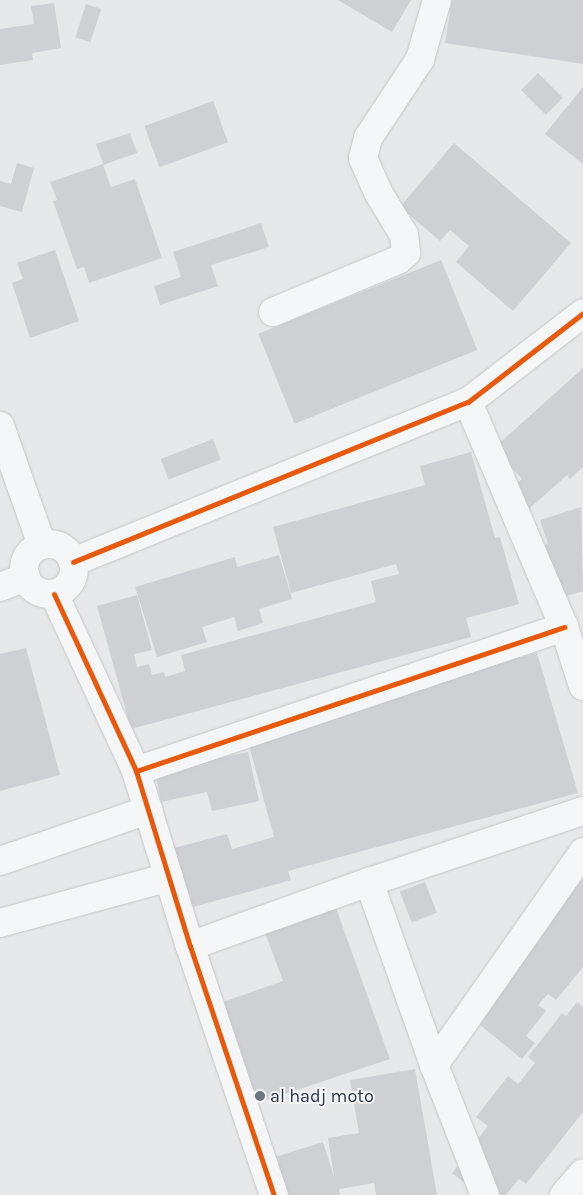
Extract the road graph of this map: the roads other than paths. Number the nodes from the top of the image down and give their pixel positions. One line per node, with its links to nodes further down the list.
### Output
1 (437, 0): 2 (street)
2 (273, 312)
3 (583, 313): 4 (street)
4 (468, 402): 7 (street); 11 (street)
5 (0, 426): 6 (street)
6 (42, 545): 7 (street); 8 (street)
7 (73, 562): 10 (street)
8 (26, 577): 9 (street); 10 (street)
9 (0, 587)
10 (54, 594): 13 (street)
11 (564, 627): 12 (street); 13 (street)
12 (583, 686)
13 (136, 771): 14 (street)
14 (148, 810): 17 (street); 18 (street)
15 (583, 811): 19 (street)
16 (583, 852): 22 (street)
17 (0, 861)
18 (169, 877): 20 (street); 21 (street)
19 (370, 882): 21 (street); 22 (street)
20 (0, 923)
21 (190, 946): 24 (street)
22 (434, 1065): 25 (street)
23 (583, 1173): 26 (street)
24 (274, 1195)
25 (485, 1195)
26 (564, 1195)

